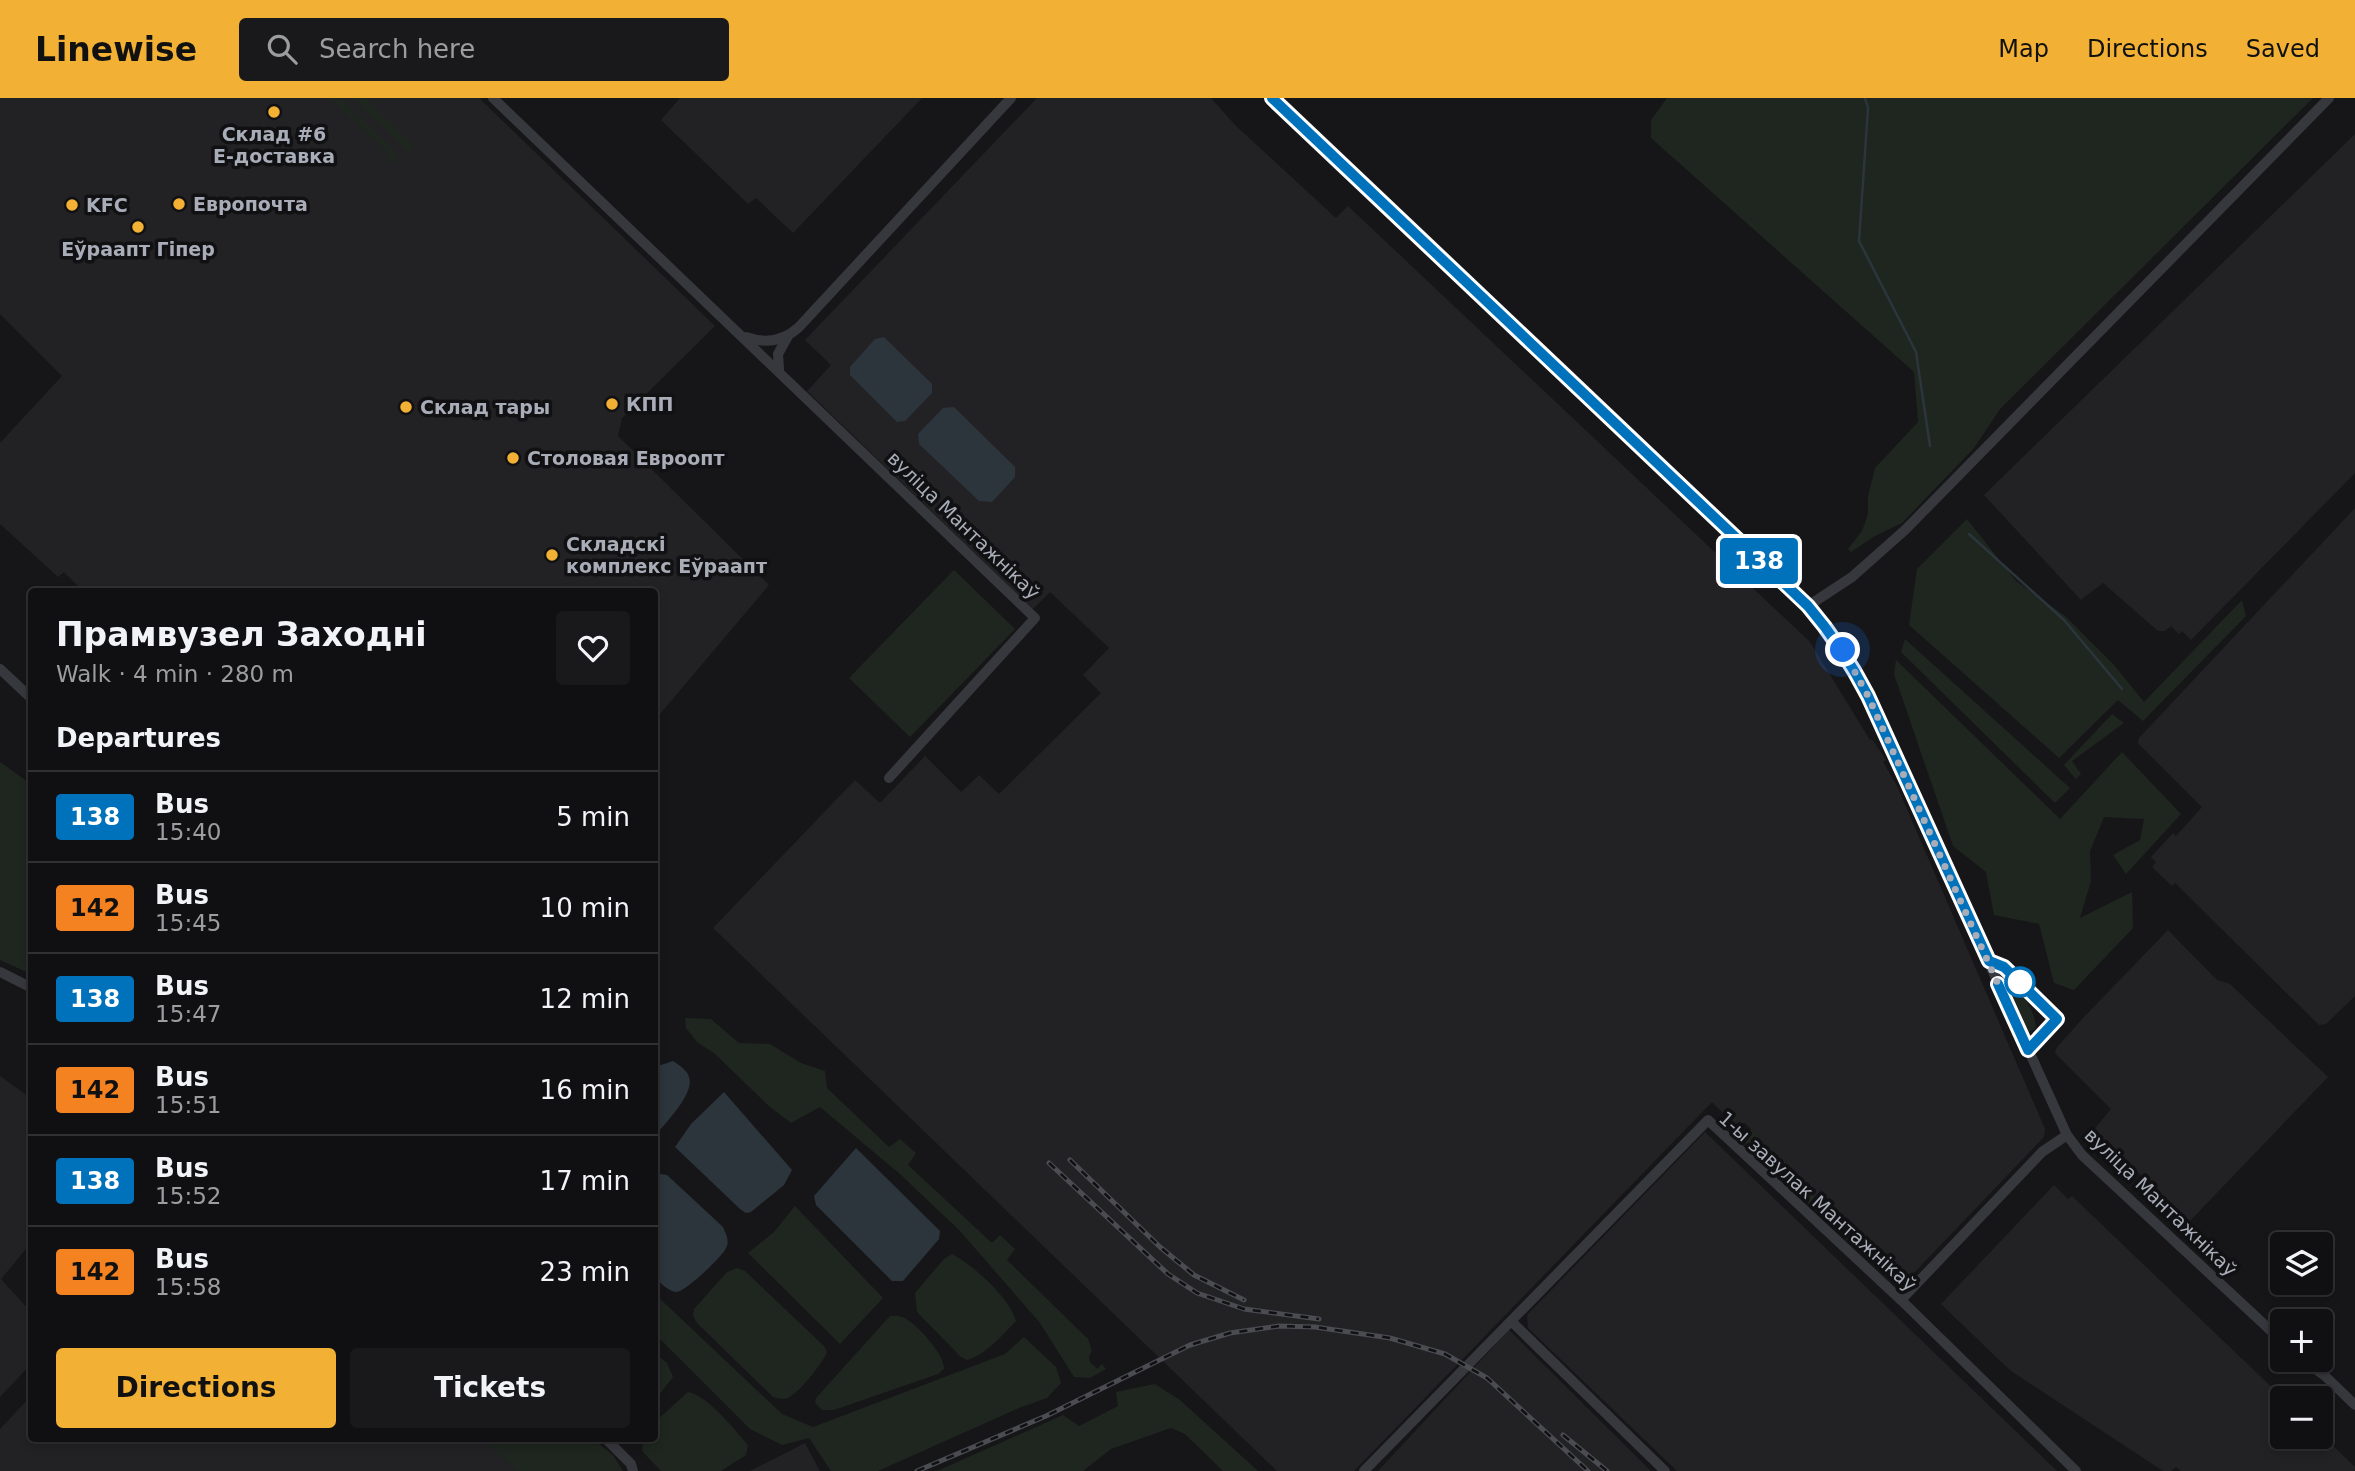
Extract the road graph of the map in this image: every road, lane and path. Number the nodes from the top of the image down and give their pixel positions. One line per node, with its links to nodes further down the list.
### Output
1 (493, 98): 5 (street, вуліца Мантажнікаў)
2 (1011, 98): 6 (street)
3 (1271, 98): 8 (street, вуліца Мантажнікаў)
4 (2329, 98): 8 (street)
5 (743, 335): 6 (street); 7 (street, вуліца Мантажнікаў)
6 (788, 335): 7 (street)
7 (779, 370): 11 (street, вуліца Мантажнікаў)
8 (1808, 606): 14 (street, вуліца Мантажнікаў)
9 (0, 669): 10 (street)
10 (28, 695)
11 (889, 778)
12 (0, 972): 13 (street)
13 (28, 986)
14 (2067, 1135): 15 (street); 17 (street, вуліца Мантажнікаў)
15 (1901, 1300): 16 (street, 1-ы завулак Мантажнікаў); 24 (street, 1-ы завулак Мантажнікаў)
16 (1512, 1322): 22 (street, 1-ы завулак Мантажнікаў); 23 (street)
17 (2270, 1330)
18 (2320, 1372): 19 (street)
19 (2355, 1405)
20 (609, 1442): 21 (street)
21 (633, 1471)
22 (1364, 1471)
23 (1665, 1471)
24 (2076, 1471)

